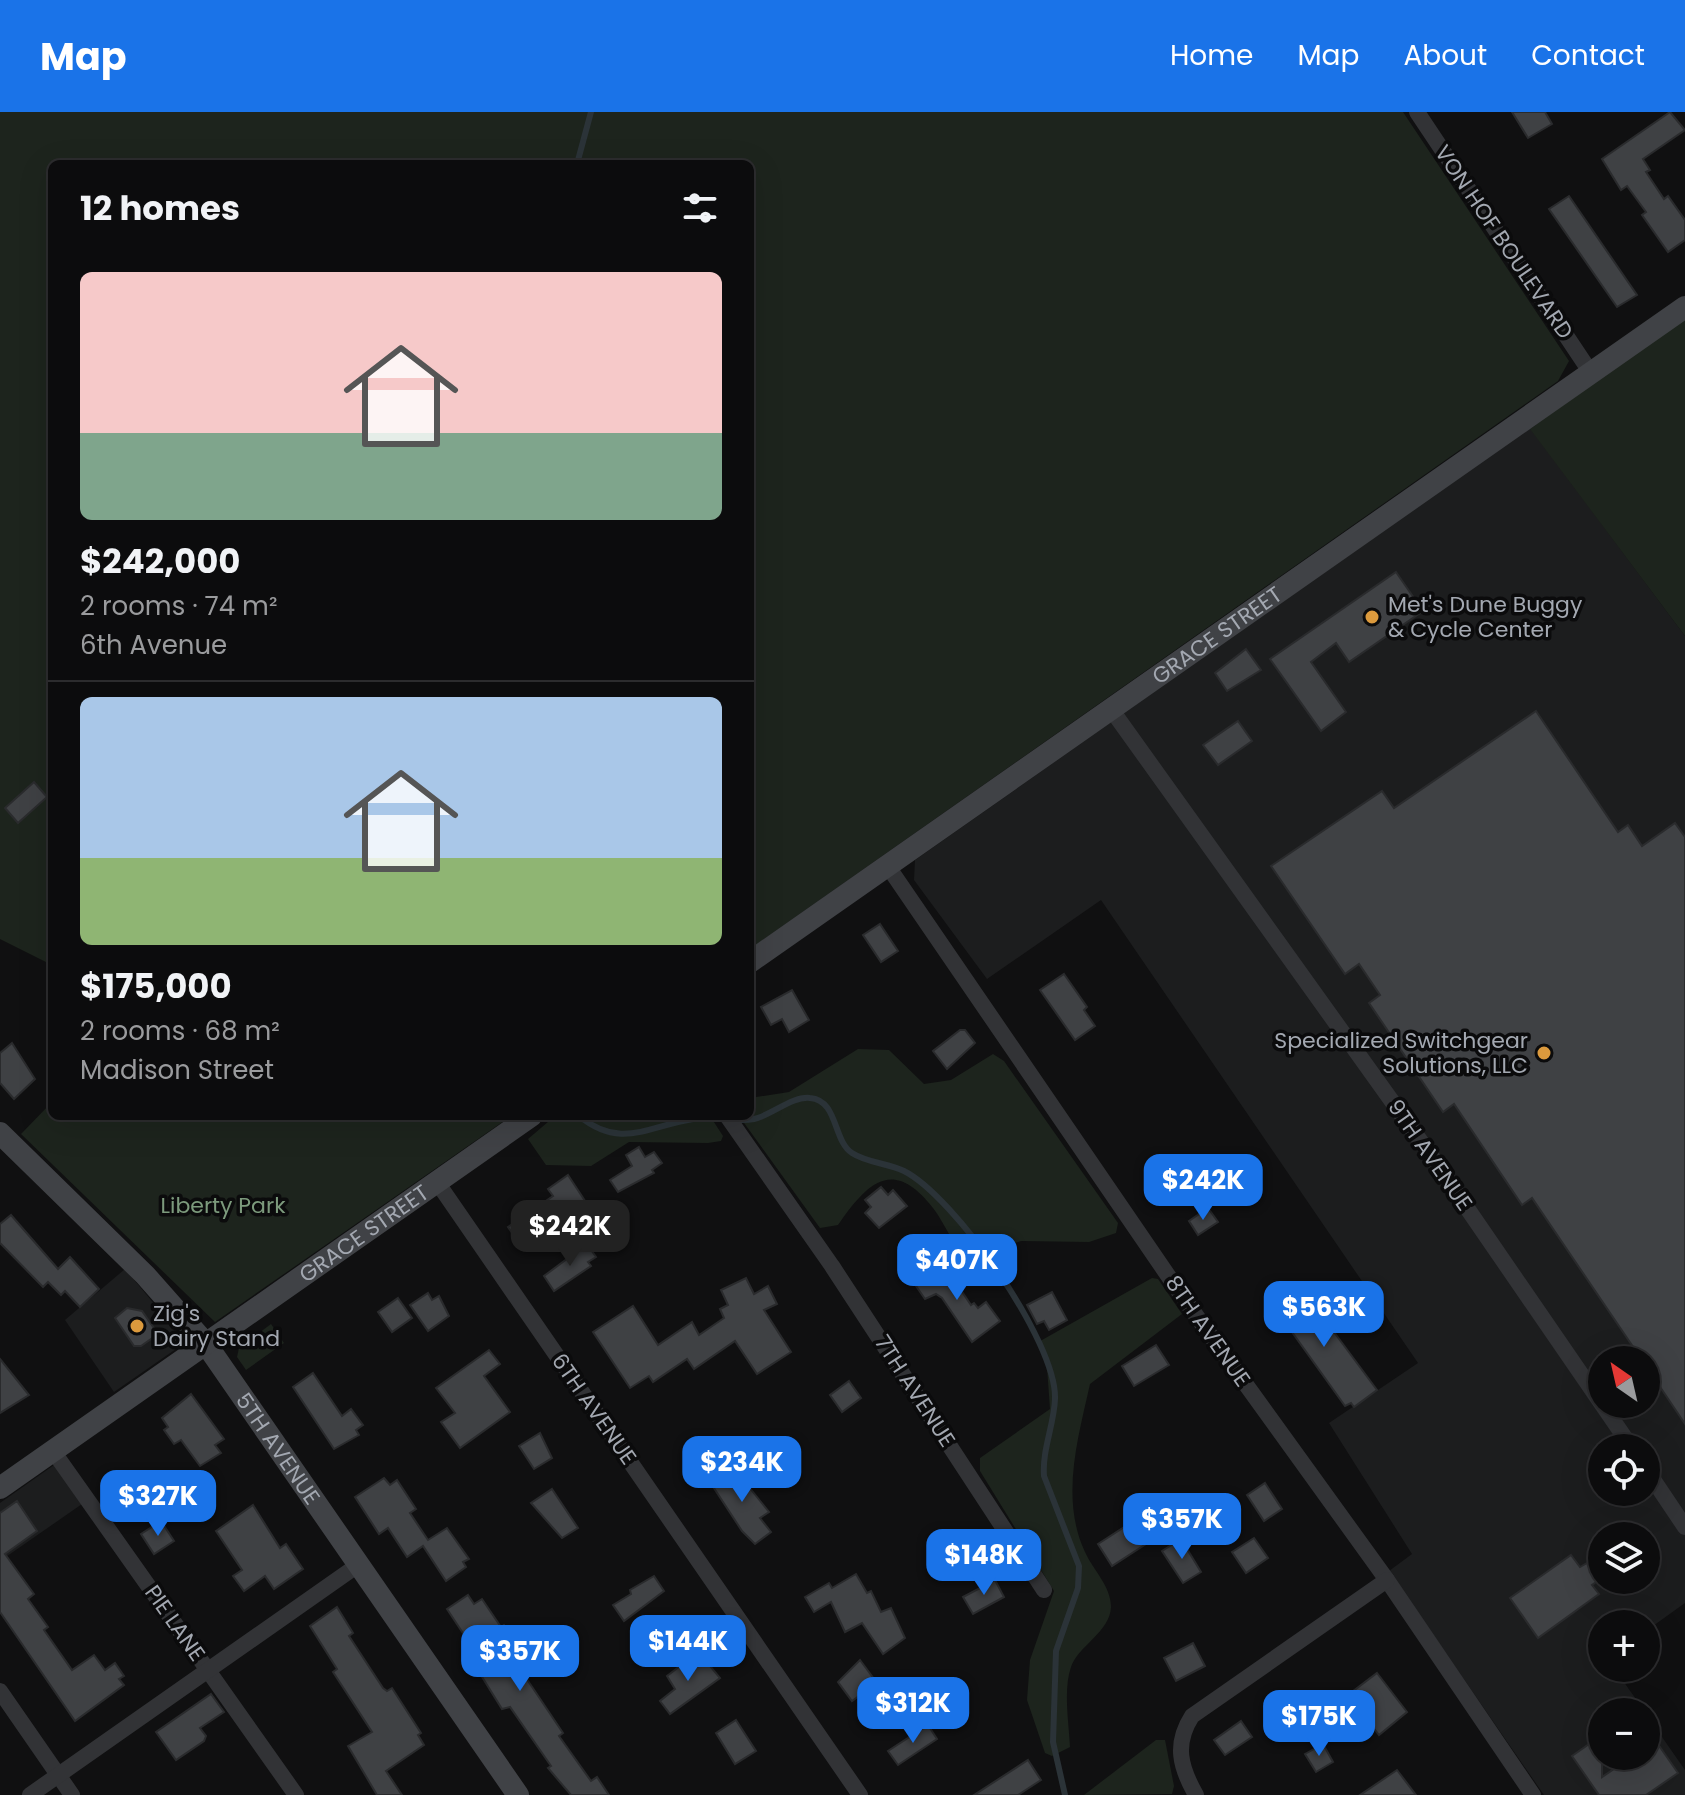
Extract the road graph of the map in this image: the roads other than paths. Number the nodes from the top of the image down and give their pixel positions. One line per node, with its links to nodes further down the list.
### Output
1 (1417, 112): 3 (street, VON HOF BOULEVARD)
2 (1685, 307): 3 (street, GRACE STREET)
3 (1591, 373): 4 (street, GRACE STREET)
4 (1111, 709): 5 (street, GRACE STREET); 12 (street, 9TH AVENUE)
5 (887, 865): 6 (street, GRACE STREET); 18 (street, 8TH AVENUE)
6 (754, 959)
7 (525, 1120): 10 (street, GRACE STREET)
8 (730, 1120): 19 (street, 7TH AVENUE)
9 (0, 1133): 11 (street, 5TH AVENUE)
10 (437, 1182): 11 (street, GRACE STREET); 27 (street, 6TH AVENUE)
11 (206, 1344): 13 (street, GRACE STREET); 17 (street, 5TH AVENUE)
12 (1622, 1434)
13 (53, 1451): 14 (street, GRACE STREET); 20 (street, PIE LANE)
14 (0, 1488)
15 (1660, 1490): 16 (street)
16 (1685, 1527)
17 (358, 1565): 20 (street); 26 (street, 5TH AVENUE)
18 (1387, 1580): 28 (street); 29 (street, 8TH AVENUE)
19 (1044, 1590)
20 (208, 1670): 22 (street); 25 (street, PIE LANE)
21 (0, 1691): 22 (street)
22 (58, 1775): 23 (street); 24 (street)
23 (30, 1795)
24 (72, 1795)
25 (296, 1795)
26 (518, 1795)
27 (860, 1795)
28 (1196, 1795)
29 (1533, 1795)

